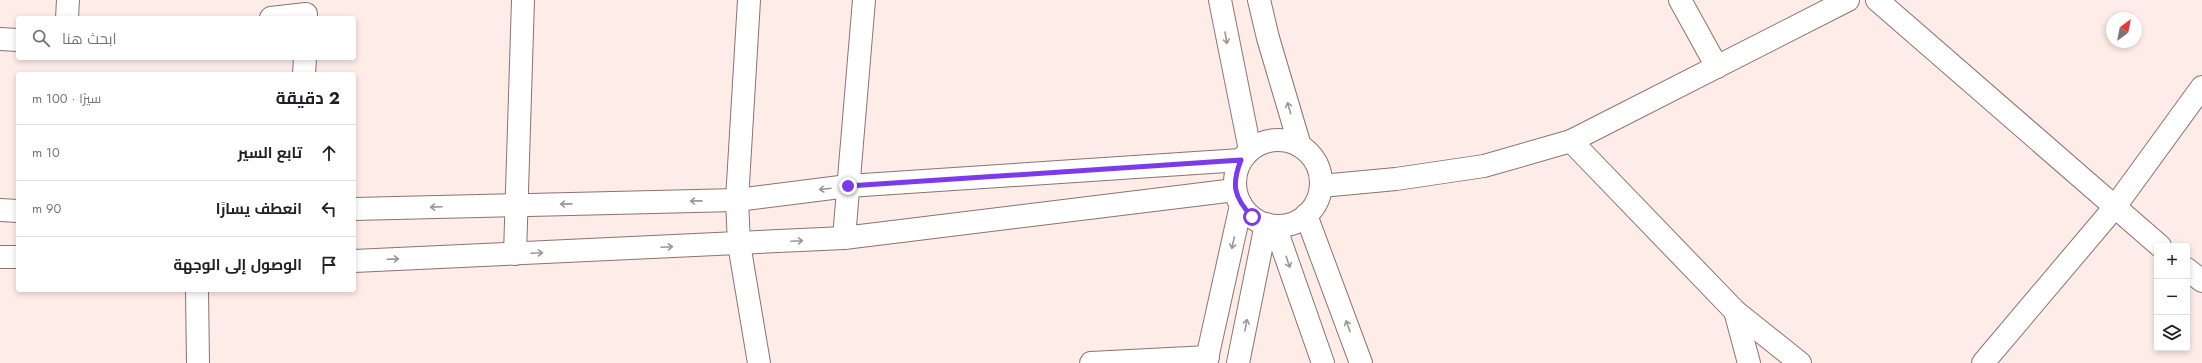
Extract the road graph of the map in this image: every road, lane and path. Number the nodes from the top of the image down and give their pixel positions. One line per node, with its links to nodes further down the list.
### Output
1 (68, 0): 11 (street)
2 (523, 0): 26 (street)
3 (749, 0): 25 (street)
4 (864, 0): 22 (street)
5 (1220, 0): 21 (street, one-way to 21)
6 (1259, 0): 20 (street, one-way to 6)
7 (1680, 0): 16 (street)
8 (1848, 0): 16 (street)
9 (1877, 0): 27 (street)
10 (306, 11): 12 (street)
11 (67, 16)
12 (281, 16)
13 (0, 39): 14 (street)
14 (16, 40)
15 (305, 60): 17 (street)
16 (1717, 67): 19 (street)
17 (304, 72)
18 (2202, 87): 27 (street)
19 (1571, 142): 23 (street); 43 (street)
20 (1300, 146): 21 (street); 23 (street)
21 (1245, 155): 22 (street); 24 (street)
22 (848, 186): 25 (street, one-way to 25); 33 (street)
23 (1321, 186): 31 (street)
24 (1238, 198): 32 (street); 33 (street); 44 (street, one-way to 44)
25 (737, 200): 26 (street, one-way to 26); 35 (street)
26 (516, 205): 29 (street, one-way to 29); 36 (street)
27 (2114, 208): 34 (street); 53 (street)
28 (0, 210): 30 (street)
29 (356, 210)
30 (16, 211)
31 (1306, 216): 32 (street); 50 (street, one-way to 31)
32 (1270, 225): 48 (street, one-way to 32); 49 (street, one-way to 49)
33 (844, 238): 35 (street, one-way to 33)
34 (2156, 243)
35 (739, 244): 36 (street, one-way to 35); 46 (street)
36 (515, 254): 39 (street, one-way to 36)
37 (0, 257): 38 (street)
38 (16, 257)
39 (356, 260)
40 (2190, 271): 41 (street)
41 (2202, 281)
42 (197, 292): 45 (street)
43 (1735, 311): 51 (street); 52 (street)
44 (1207, 360): 47 (street)
45 (198, 363)
46 (759, 363)
47 (1091, 363)
48 (1238, 363)
49 (1322, 363)
50 (1361, 363)
51 (1749, 363)
52 (1800, 363)
53 (1983, 363)

